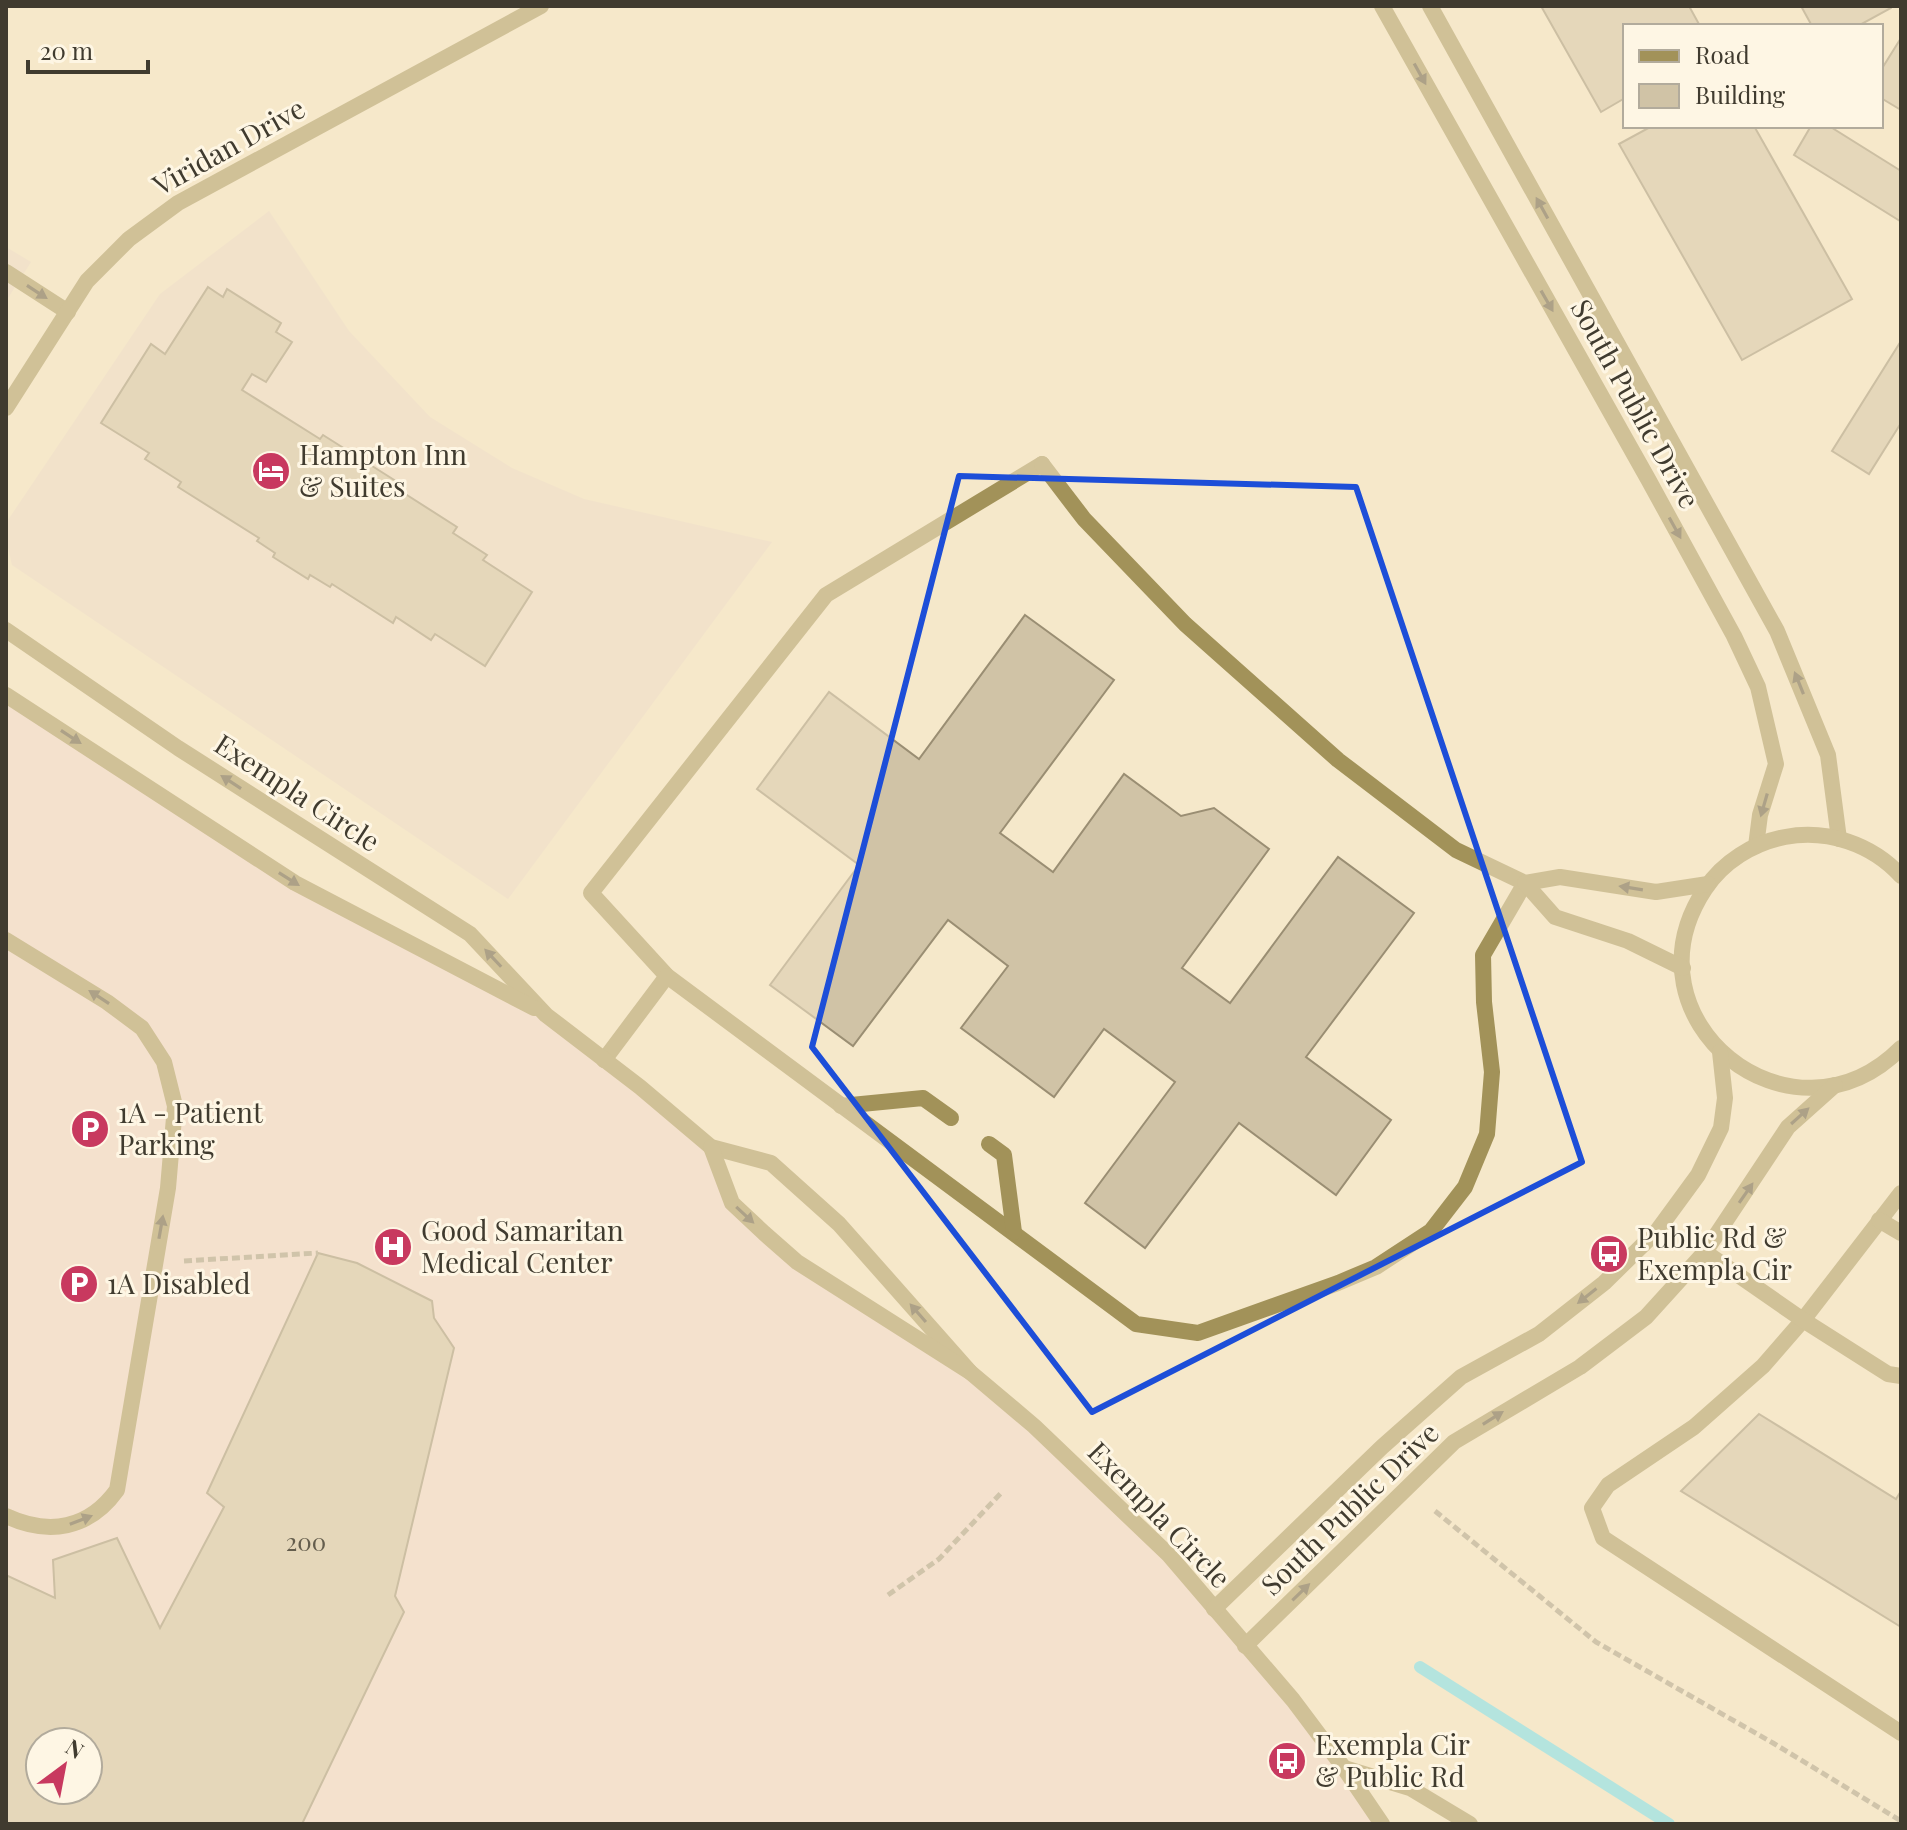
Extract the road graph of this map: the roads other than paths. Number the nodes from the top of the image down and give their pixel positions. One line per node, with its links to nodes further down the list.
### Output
1 (541, 6): 5 (street, Viridan Drive)
2 (1382, 6): 10 (street, South Public Drive, one-way to 10)
3 (1430, 6): 9 (street, South Public Drive, one-way to 3)
4 (6, 272): 5 (street, one-way to 5)
5 (68, 312): 6 (street, Viridan Drive)
6 (6, 408)
7 (6, 630): 17 (street, Exempla Circle, one-way to 7)
8 (6, 695): 17 (street, Exempla Circle, one-way to 17)
9 (1839, 839): 10 (street); 11 (street)
10 (1756, 846): 13 (street)
11 (1901, 876)
12 (1525, 883): 13 (street, one-way to 12); 15 (street); 16 (street); 28 (street)
13 (1708, 884): 15 (street)
14 (6, 940): 34 (street, one-way to 14)
15 (1683, 968): 19 (street)
16 (667, 976): 20 (street); 22 (street)
17 (546, 1015): 20 (street, Exempla Circle)
18 (1901, 1048): 21 (street)
19 (1720, 1052): 21 (street); 35 (street, South Public Drive, one-way to 35)
20 (604, 1060): 25 (street, Exempla Circle)
21 (1835, 1085): 30 (street, South Public Drive, one-way to 21)
22 (841, 1106): 23 (street); 28 (street)
23 (951, 1118)
24 (989, 1144): 28 (street)
25 (711, 1147): 32 (street, Exempla Circle, one-way to 25); 32 (street, Exempla Circle, one-way to 32)
26 (1901, 1193): 27 (street)
27 (1879, 1220): 29 (street); 31 (street)
28 (1014, 1232)
29 (1901, 1233)
30 (1705, 1252): 31 (street); 36 (street, South Public Drive, one-way to 30)
31 (1803, 1320): 33 (street); 37 (street)
32 (970, 1372): 35 (street, Exempla Circle)
33 (1901, 1376)
34 (6, 1516)
35 (1214, 1609): 36 (street, Exempla Circle)
36 (1245, 1646): 38 (street, Exempla Circle)
37 (1901, 1733)
38 (1344, 1768): 39 (street, Exempla Circle); 40 (street)
39 (1382, 1824)
40 (1470, 1824)

